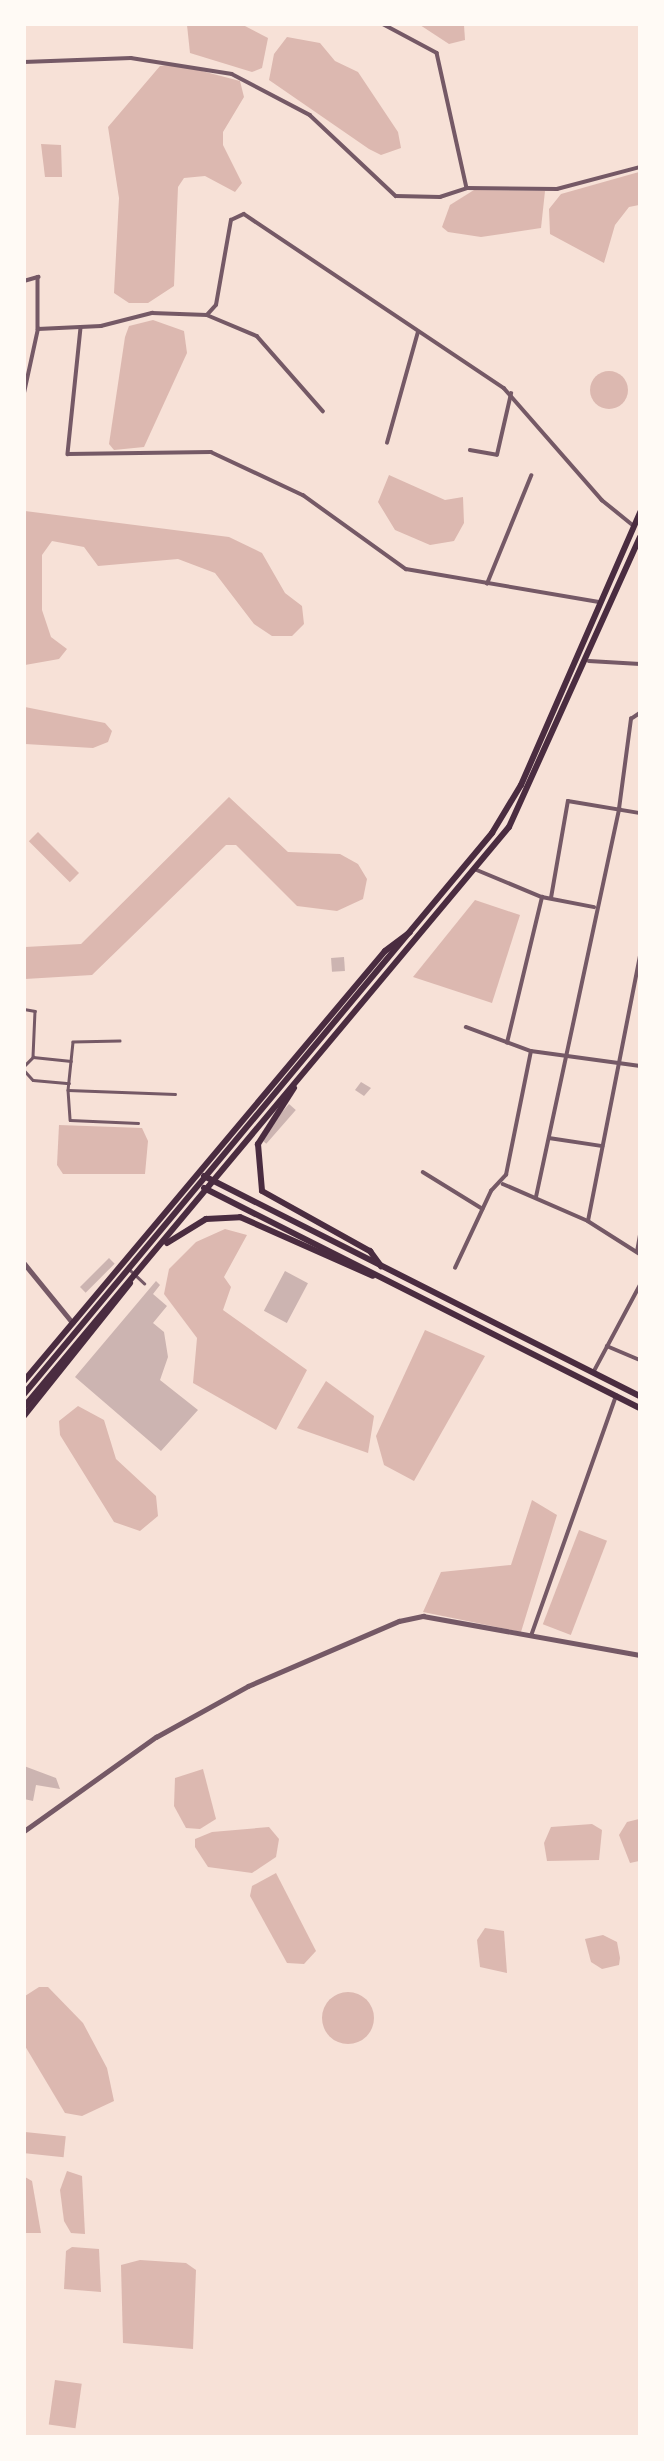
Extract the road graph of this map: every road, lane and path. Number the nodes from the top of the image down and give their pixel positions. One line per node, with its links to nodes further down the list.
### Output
1 (383, 24): 4 (street)
2 (24, 62): 4 (street)
3 (639, 167): 4 (street)
4 (467, 188)
5 (24, 281): 8 (street)
6 (207, 316): 7 (street); 9 (street); 12 (street)
7 (81, 328): 8 (street); 19 (street)
8 (38, 329): 10 (street)
9 (418, 332): 11 (street); 13 (street)
10 (24, 393)
11 (511, 394): 14 (street); 17 (street)
12 (323, 411)
13 (387, 443)
14 (470, 450)
15 (531, 476): 19 (street)
16 (639, 512): 17 (highway)
17 (634, 526): 20 (highway)
18 (639, 537): 21 (highway)
19 (486, 584): 20 (street)
20 (601, 603): 30 (highway)
21 (589, 661): 22 (street); 26 (highway)
22 (639, 664)
23 (639, 713): 24 (street)
24 (619, 808): 25 (street); 28 (street); 29 (street)
25 (639, 813)
26 (477, 870): 27 (street); 43 (highway)
27 (542, 897): 28 (street); 35 (street)
28 (551, 898): 29 (street)
29 (594, 907): 38 (street)
30 (412, 932): 51 (highway); 72 (highway)
31 (639, 955): 40 (street)
32 (24, 1009): 37 (street)
33 (466, 1027): 35 (street)
34 (120, 1041): 39 (street)
35 (507, 1044): 36 (street)
36 (531, 1051): 38 (street); 53 (street)
37 (33, 1057): 39 (street); 42 (street)
38 (567, 1058): 40 (street); 48 (street)
39 (72, 1061): 44 (street)
40 (618, 1062): 41 (street); 49 (street)
41 (639, 1066)
42 (24, 1068): 44 (street)
43 (298, 1079): 52 (highway); 66 (highway)
44 (69, 1083): 45 (street)
45 (68, 1090): 46 (street); 47 (street)
46 (175, 1094)
47 (138, 1123)
48 (549, 1138): 49 (street); 58 (street)
49 (603, 1146): 60 (street)
50 (423, 1172): 59 (street)
51 (204, 1176): 52 (highway); 54 (highway)
52 (212, 1181): 55 (highway); 56 (highway)
53 (503, 1184): 58 (street); 59 (street)
54 (197, 1185): 56 (highway); 77 (highway)
55 (222, 1186): 57 (highway); 66 (highway)
56 (206, 1189): 57 (highway); 62 (highway)
57 (217, 1195): 68 (highway)
58 (536, 1197): 60 (street)
59 (483, 1209): 67 (street)
60 (588, 1221): 63 (street)
61 (639, 1235): 63 (street)
62 (161, 1247): 68 (highway); 69 (highway)
63 (638, 1253)
64 (119, 1260): 70 (street)
65 (24, 1263): 72 (street)
66 (382, 1267): 75 (highway)
67 (455, 1268)
68 (378, 1277): 78 (highway)
69 (131, 1281): 80 (highway); 82 (highway)
70 (144, 1283)
71 (639, 1285): 73 (street)
72 (74, 1323): 76 (highway)
73 (607, 1346): 74 (street); 75 (street)
74 (639, 1360)
75 (593, 1373): 79 (highway)
76 (24, 1381)
77 (24, 1394)
78 (617, 1396): 81 (highway); 83 (street)
79 (639, 1396)
80 (24, 1407)
81 (639, 1408)
82 (24, 1416)
83 (531, 1636): 84 (street); 85 (street)
84 (639, 1655)
85 (24, 1831)

